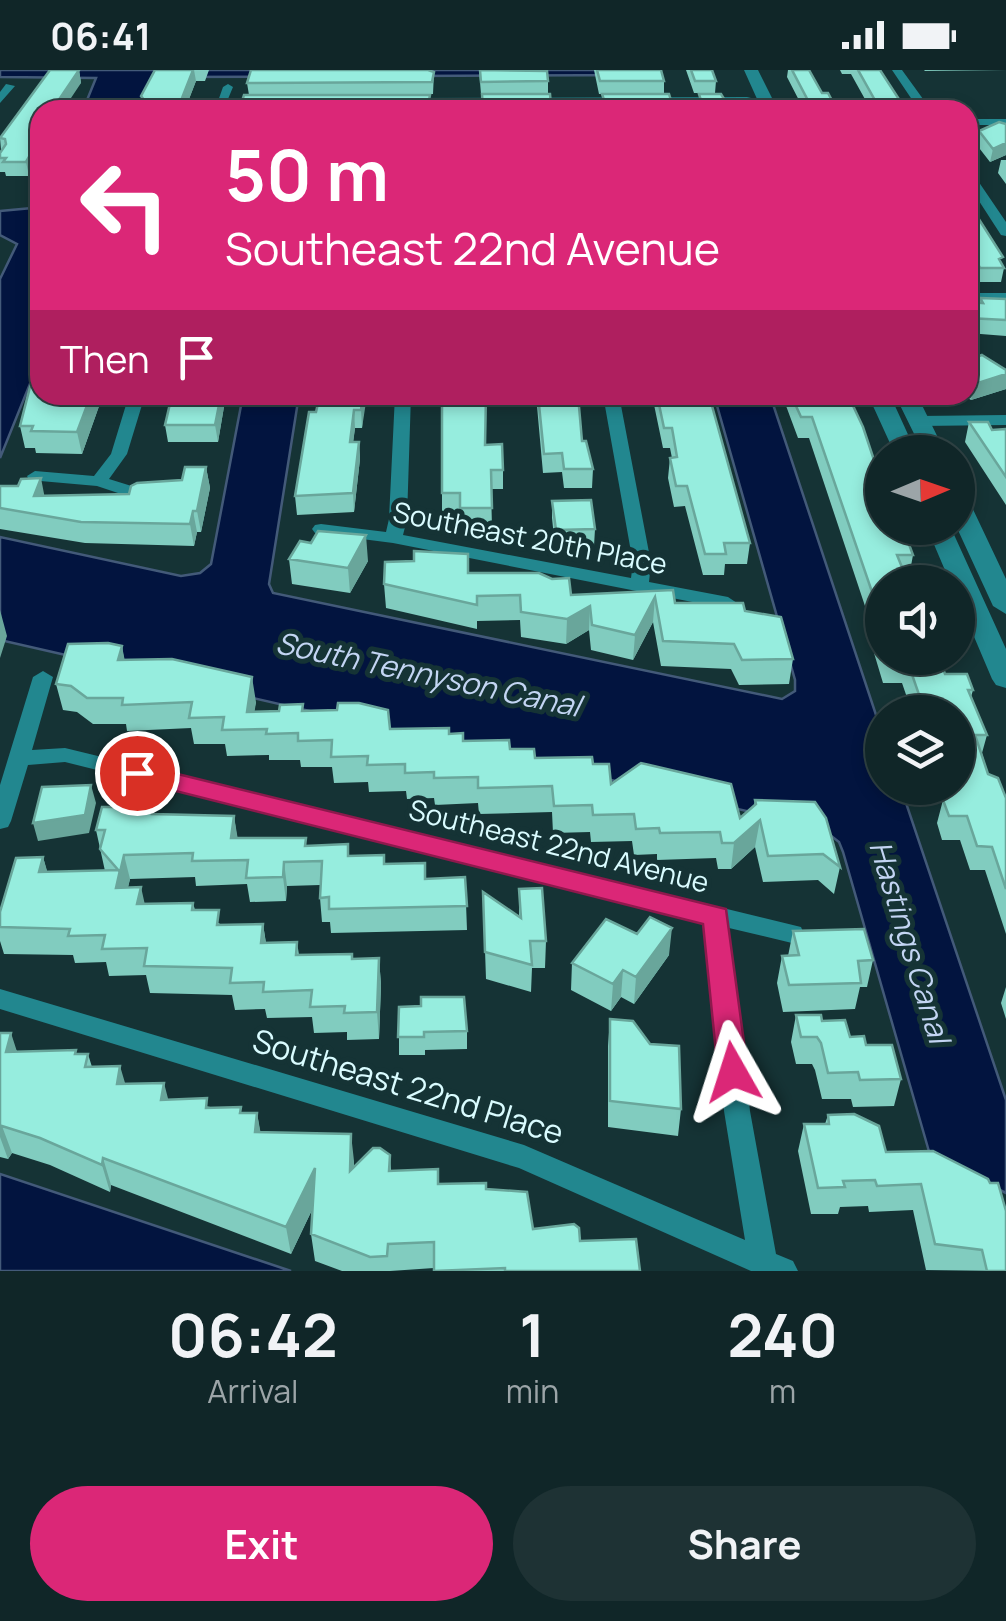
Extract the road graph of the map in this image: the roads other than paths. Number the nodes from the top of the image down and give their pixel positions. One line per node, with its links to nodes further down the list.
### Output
1 (734, 70): 8 (street)
2 (751, 70): 9 (street)
3 (897, 70): 10 (street)
4 (10, 86): 6 (street)
5 (228, 87): 7 (street)
6 (0, 100)
7 (223, 100)
8 (755, 100)
9 (757, 100)
10 (917, 100)
11 (978, 122): 12 (street)
12 (1006, 122)
13 (978, 190): 14 (street)
14 (985, 200): 15 (street); 16 (street)
15 (1006, 200)
16 (1006, 232)
17 (1006, 297): 18 (street)
18 (978, 298)
19 (134, 405): 30 (street)
20 (403, 405): 33 (street)
21 (613, 405): 36 (street)
22 (884, 405): 26 (street)
23 (911, 405): 25 (street)
24 (1006, 420): 25 (street)
25 (919, 421): 26 (street); 28 (street)
26 (892, 422): 27 (street)
27 (898, 435)
28 (926, 435)
29 (35, 476): 30 (street)
30 (99, 481): 31 (street)
31 (148, 497)
32 (321, 529): 33 (street, Southeast 20th Place)
33 (393, 538): 36 (street, Southeast 20th Place)
34 (975, 539): 38 (street)
35 (947, 545): 40 (street)
36 (639, 586): 37 (street, Southeast 20th Place)
37 (728, 604)
38 (1006, 606)
39 (43, 677): 41 (street)
40 (1006, 679)
41 (19, 758): 42 (street); 43 (street, Southeast 22nd Avenue)
42 (0, 821)
43 (716, 917): 44 (street, Southeast 22nd Avenue); 46 (street)
44 (792, 934)
45 (0, 1000): 46 (street, Southeast 22nd Place)
46 (773, 1266)

